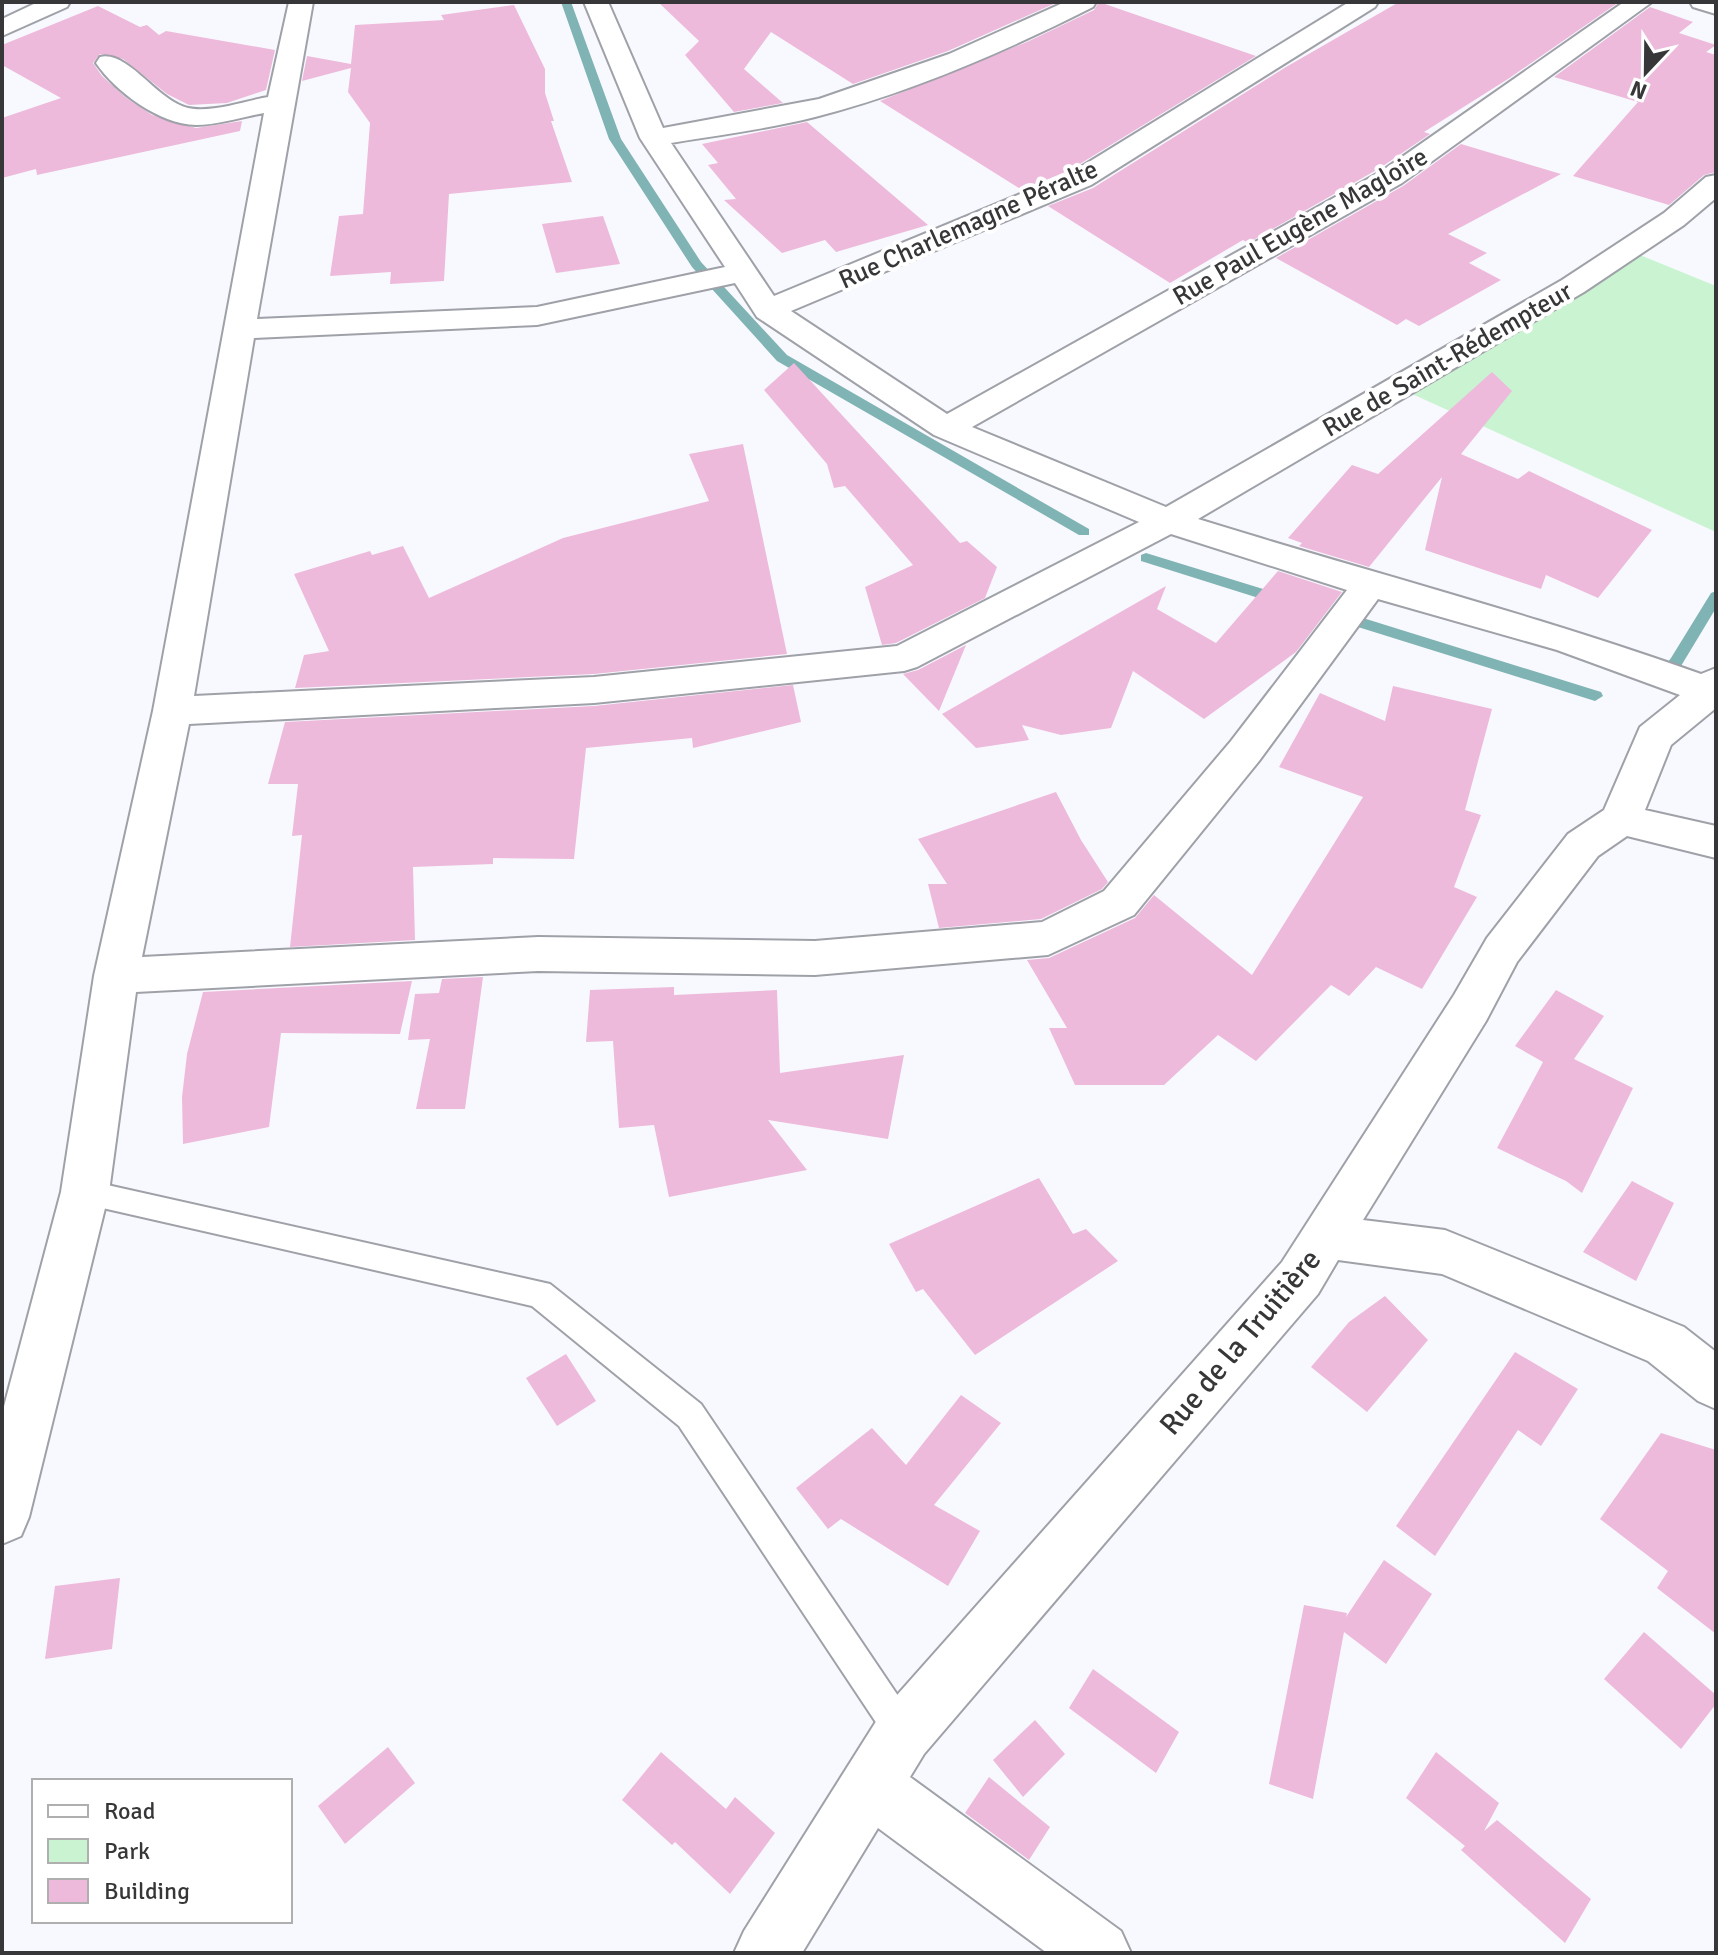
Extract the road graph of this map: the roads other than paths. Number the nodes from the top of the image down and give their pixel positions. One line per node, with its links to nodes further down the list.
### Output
1 (58, 2): 9 (street)
2 (301, 2): 11 (street)
3 (596, 2): 12 (street)
4 (1084, 2): 12 (street)
5 (1366, 2): 15 (street, Rue Charlemagne Péralte)
6 (1640, 2): 17 (street, Rue Paul Eugène Magloire)
7 (1702, 2): 8 (street)
8 (1716, 7)
9 (2, 28)
10 (109, 63): 11 (street)
11 (280, 103): 16 (street)
12 (654, 138): 14 (street)
13 (1716, 183): 18 (street, Rue de Saint-Rédempteur)
14 (745, 272): 15 (street); 16 (street)
15 (768, 310): 17 (street)
16 (239, 329): 21 (street)
17 (946, 428): 18 (street)
18 (1168, 521): 19 (street); 21 (street, Rue de Saint-Rédempteur)
19 (1370, 585): 20 (street); 24 (street)
20 (1714, 689): 22 (street)
21 (172, 711): 24 (street)
22 (1621, 819): 23 (street); 26 (street, Rue de la Truitière)
23 (1716, 842)
24 (116, 976): 25 (street)
25 (85, 1192): 28 (street); 29 (lane)
26 (1326, 1237): 27 (street); 29 (street, Rue de la Truitière)
27 (1716, 1384)
28 (2, 1517)
29 (903, 1733): 30 (street, Rue de la Truitière)
30 (870, 1785): 31 (street, Rue de la Truitière); 32 (street)
31 (766, 1953)
32 (1099, 1953)

